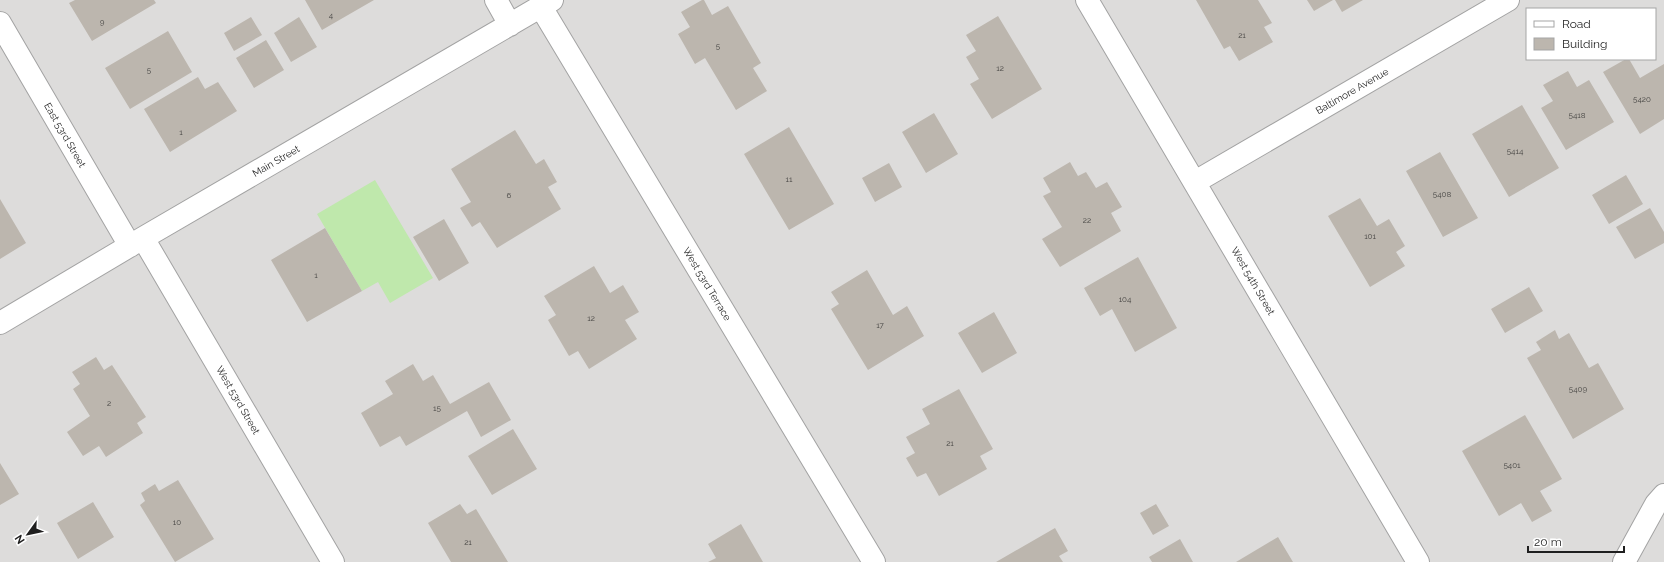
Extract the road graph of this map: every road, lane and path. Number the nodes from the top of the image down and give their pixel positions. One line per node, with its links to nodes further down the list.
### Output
1 (496, 0): 6 (street)
2 (1087, 0): 7 (street, West 54th Street)
3 (1508, 0): 7 (street, Baltimore Avenue)
4 (546, 3): 6 (street, Main Street); 12 (street, West 53rd Terrace)
5 (0, 23): 8 (street, East 53rd Street)
6 (510, 24): 8 (street, Main Street)
7 (1195, 182): 13 (street, West 54th Street)
8 (136, 242): 9 (street, Main Street); 11 (street, West 53rd Street)
9 (0, 323)
10 (1664, 495): 14 (street)
11 (333, 562)
12 (874, 562)
13 (1418, 562)
14 (1624, 562)

